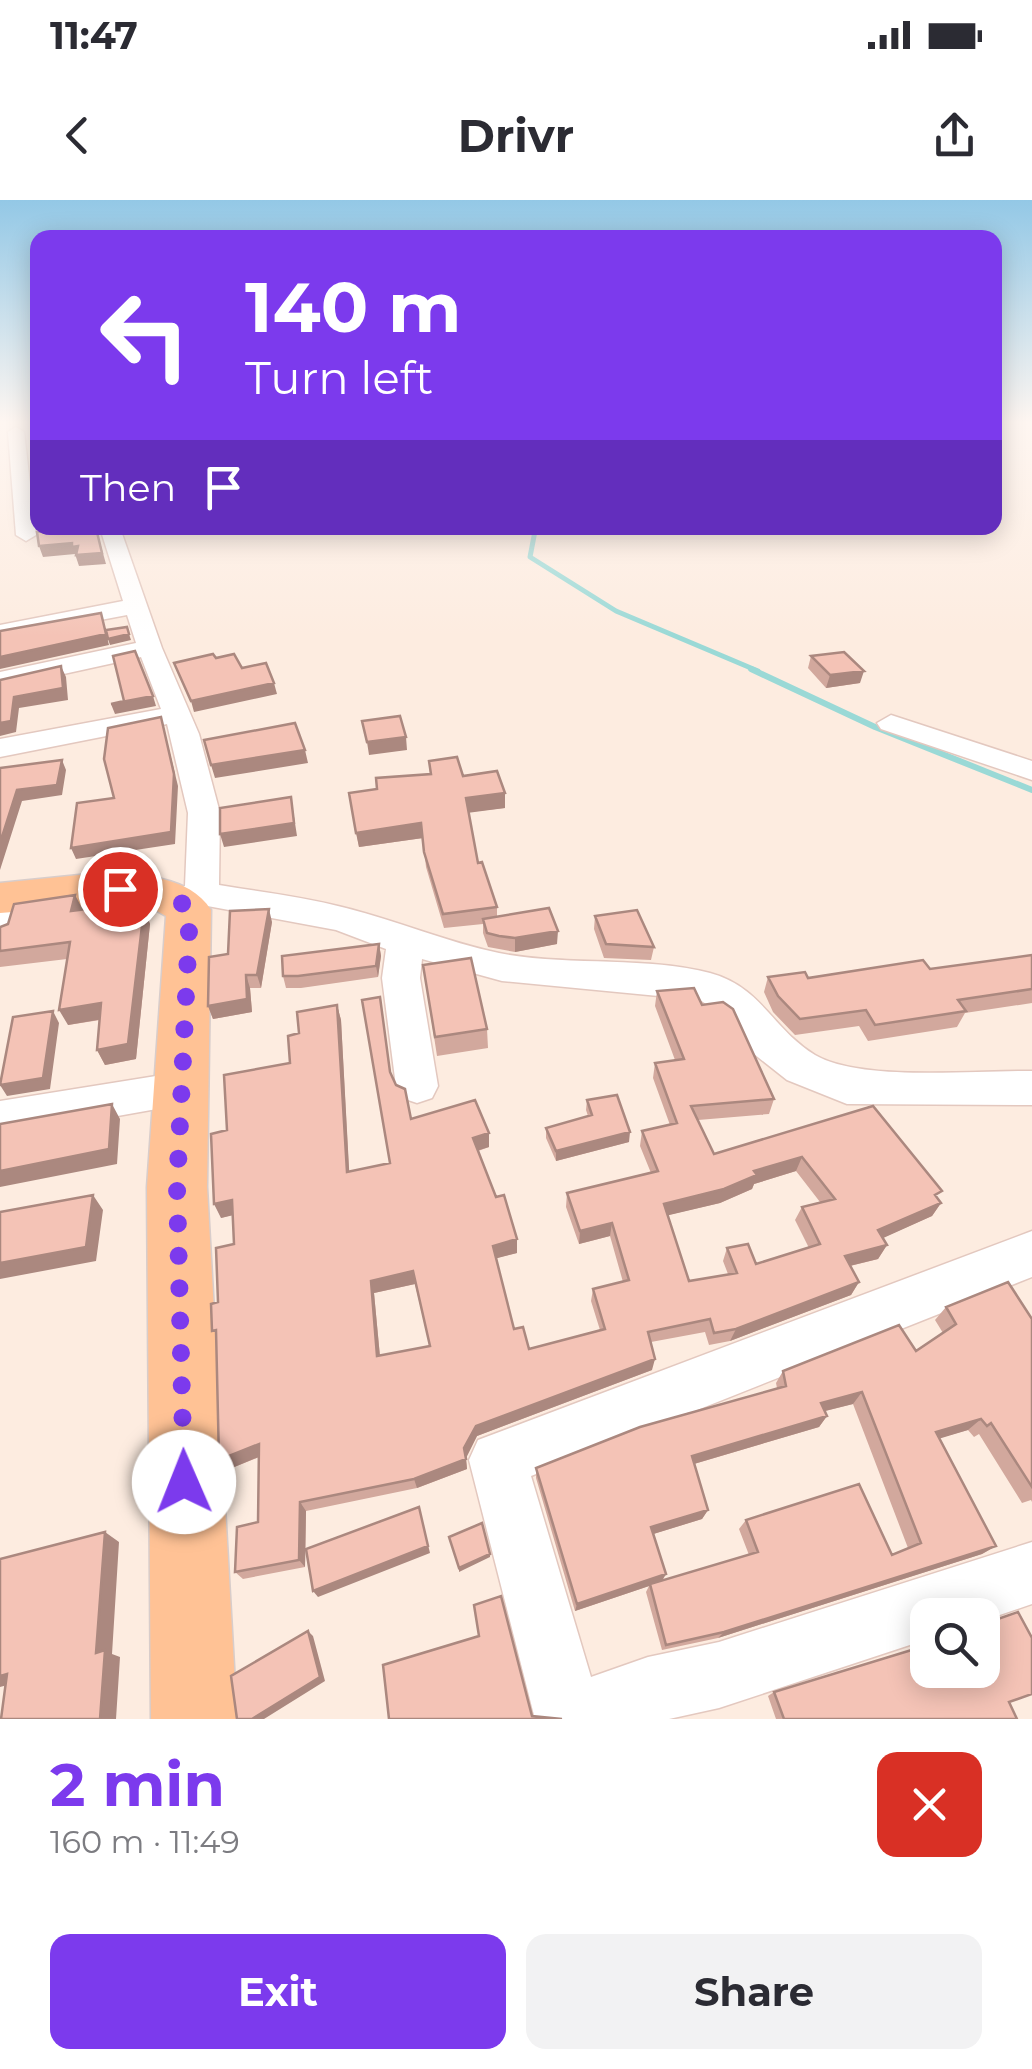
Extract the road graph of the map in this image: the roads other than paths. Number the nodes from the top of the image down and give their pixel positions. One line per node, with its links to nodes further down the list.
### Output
1 (30, 535): 3 (street)
2 (112, 535): 4 (street)
3 (0, 539)
4 (136, 606): 5 (street); 6 (street)
5 (0, 632)
6 (150, 648): 7 (street); 8 (street)
7 (0, 680)
8 (177, 714): 10 (street); 12 (street)
9 (891, 722): 11 (street)
10 (0, 748)
11 (1032, 771)
12 (190, 896): 13 (main road); 14 (street); 17 (main road)
13 (3, 908)
14 (405, 942): 15 (street); 16 (street)
15 (416, 1086)
16 (1032, 1088)
17 (181, 1090): 18 (street); 21 (main road)
18 (0, 1119)
19 (1032, 1254): 22 (street)
20 (1032, 1574): 22 (street)
21 (194, 1719)
22 (569, 1719)

